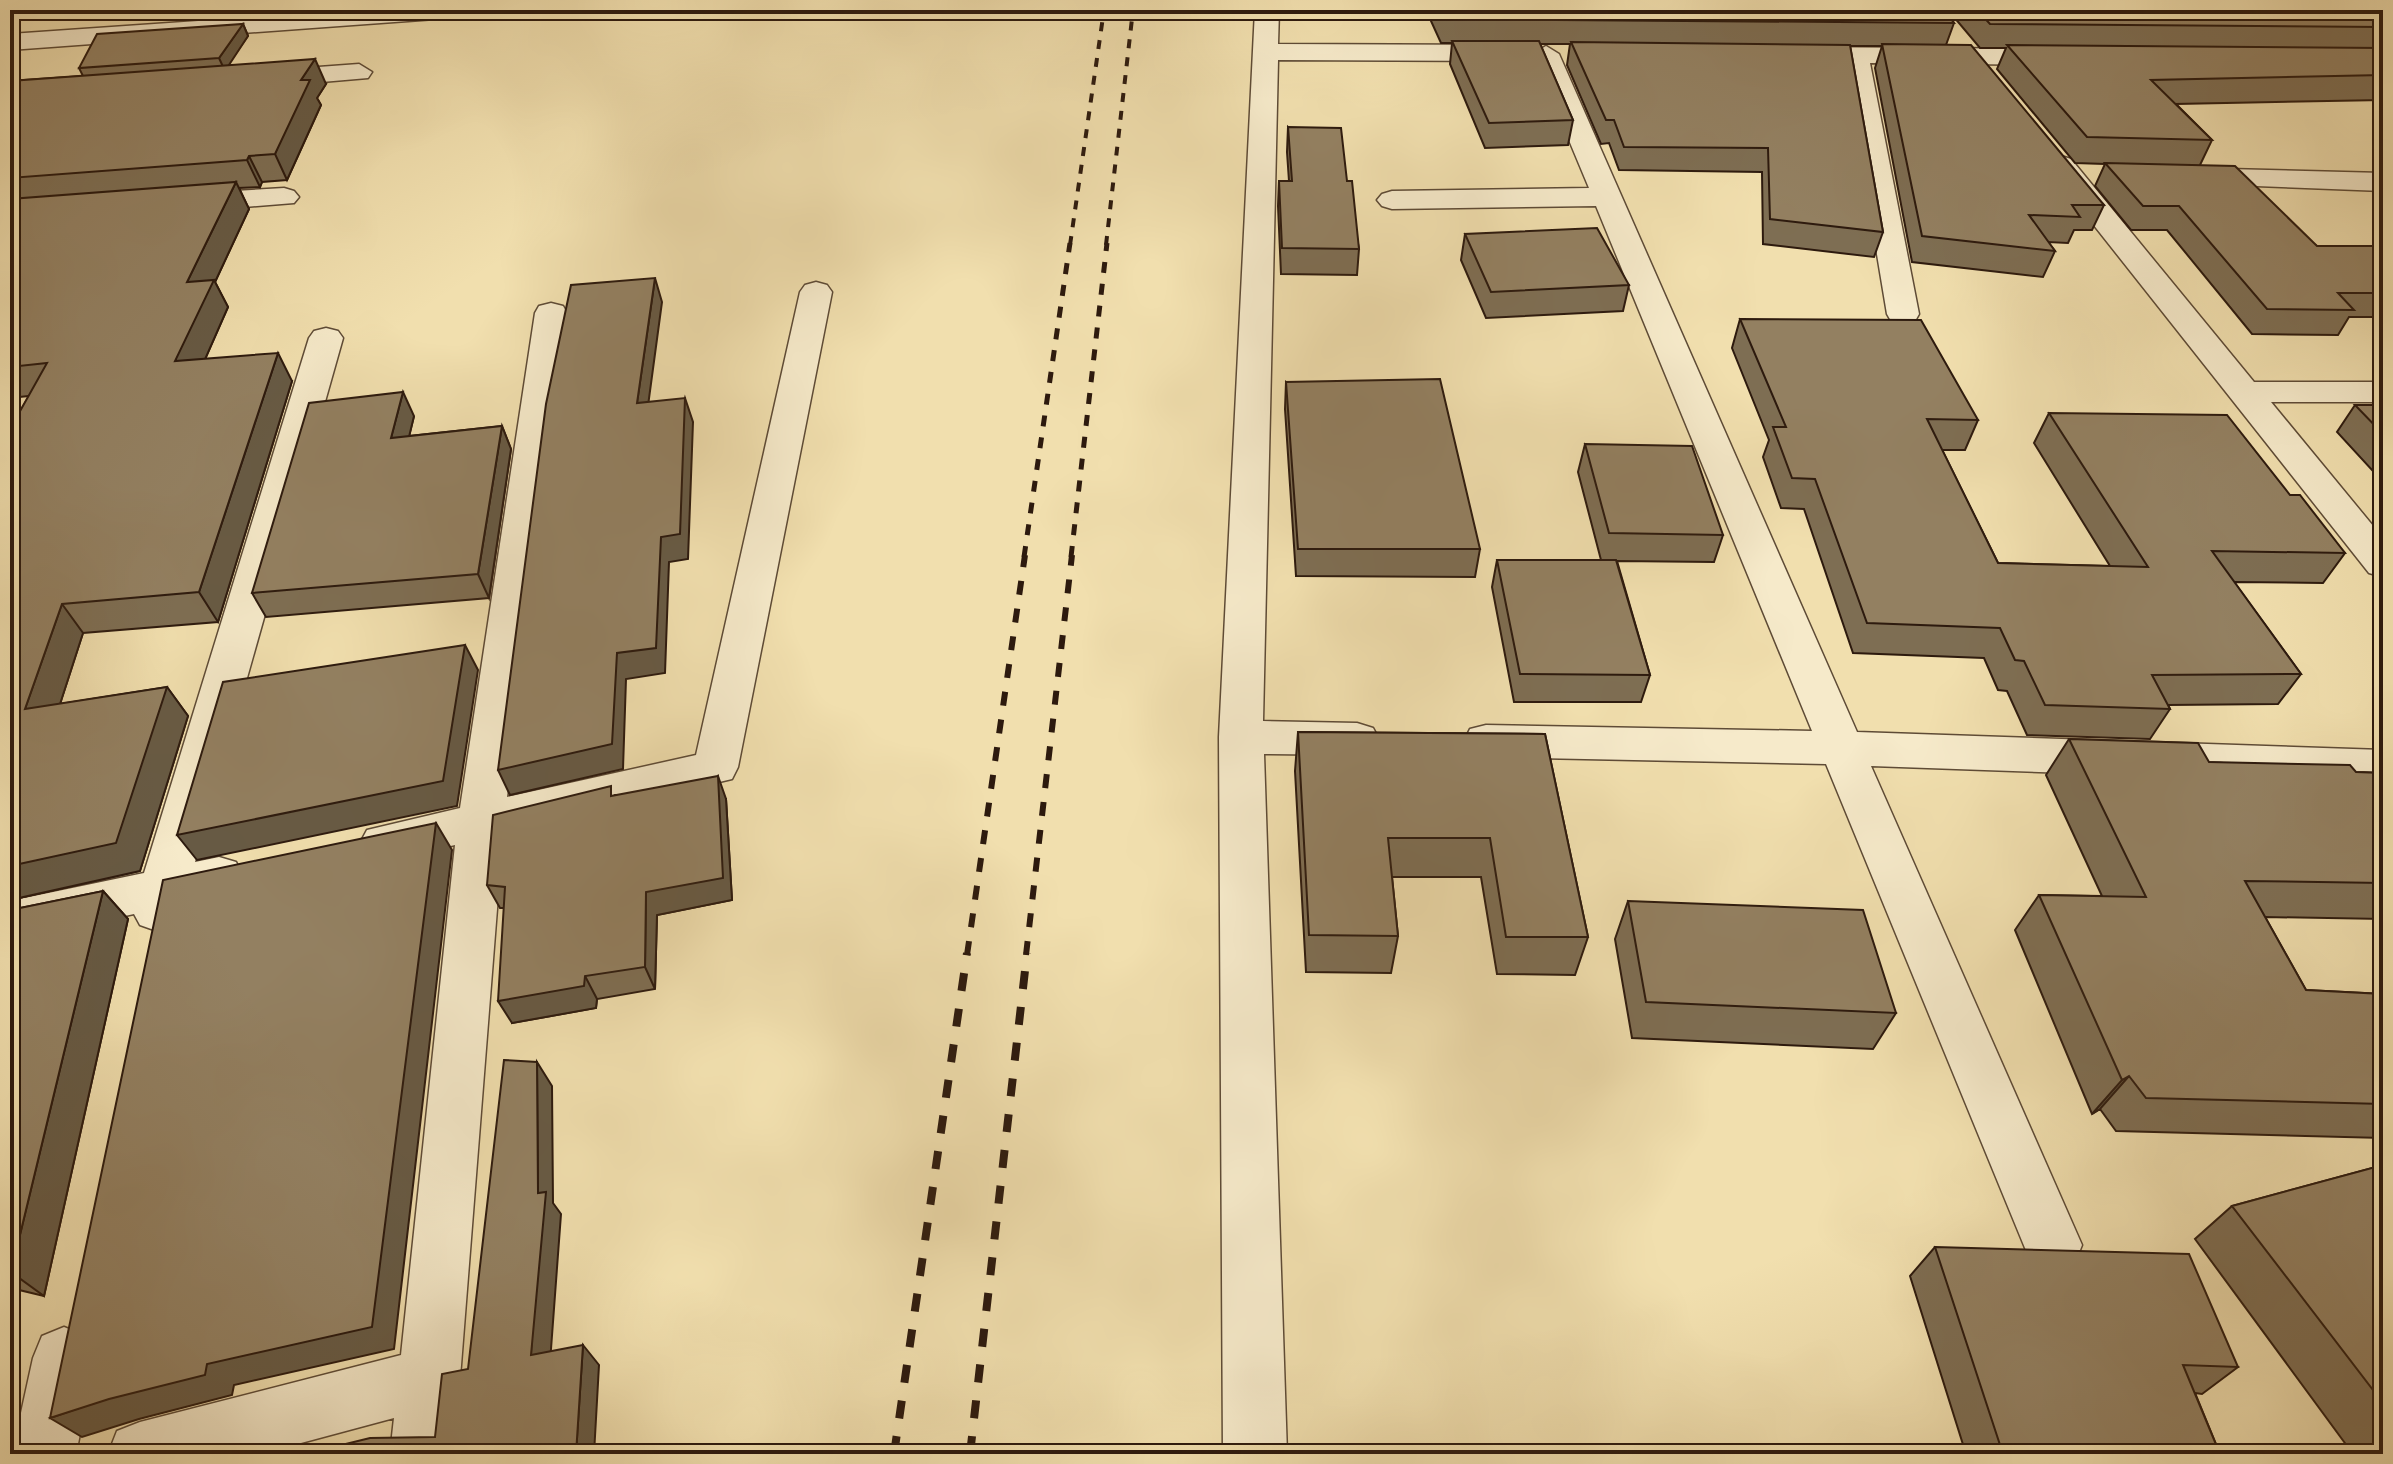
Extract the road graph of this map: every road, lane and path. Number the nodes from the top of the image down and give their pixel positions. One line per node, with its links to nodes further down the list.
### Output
1 (463, 10): 4 (street)
2 (1941, 21): 7 (street)
3 (1265, 31): 16 (street); 26 (street)
4 (10, 42)
5 (1763, 55): 6 (street)
6 (1856, 55): 7 (street); 21 (street)
7 (1970, 56): 8 (street); 11 (street)
8 (2081, 57)
9 (359, 72): 10 (street)
10 (232, 81)
11 (2000, 91)
12 (2039, 138): 23 (street)
13 (2163, 176): 14 (street)
14 (2383, 182)
15 (284, 197): 18 (street)
16 (1607, 197): 17 (street); 29 (street)
17 (1392, 200)
18 (162, 205)
19 (816, 292): 31 (street)
20 (551, 313): 31 (street)
21 (1903, 314)
22 (326, 338): 34 (street)
23 (2243, 392): 24 (street); 25 (street)
24 (2383, 392)
25 (2383, 564)
26 (1241, 737): 27 (street); 43 (street)
27 (1399, 740)
28 (1446, 741): 29 (street)
29 (1841, 748): 30 (street); 37 (street)
30 (2383, 767)
31 (481, 823): 32 (street); 39 (street)
32 (345, 851)
33 (253, 869): 34 (street)
34 (162, 887): 35 (street); 36 (street)
35 (10, 921)
36 (149, 949)
37 (2053, 1245)
38 (73, 1316): 40 (street)
39 (426, 1379): 41 (street); 42 (street)
40 (44, 1454)
41 (140, 1454)
42 (422, 1454)
43 (1255, 1454)

